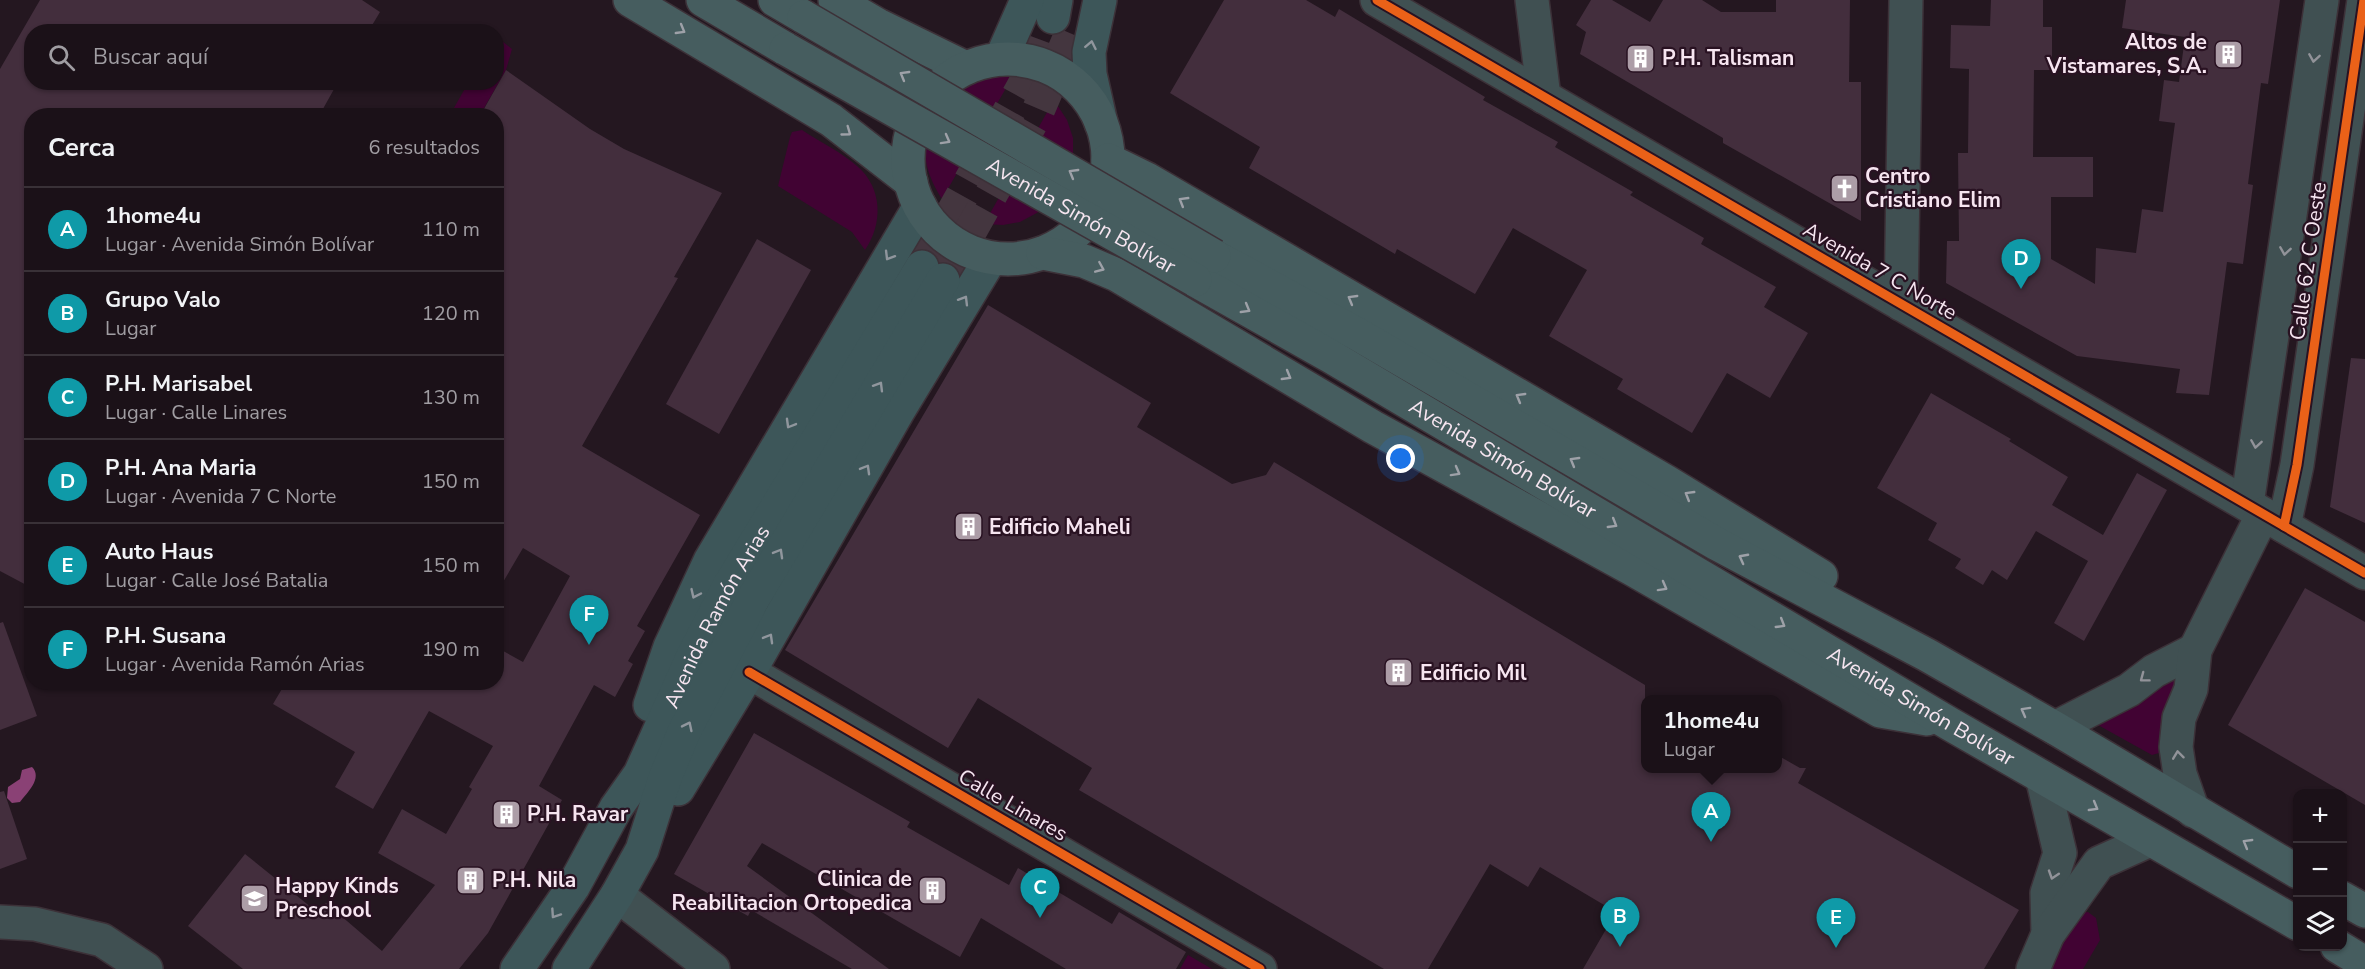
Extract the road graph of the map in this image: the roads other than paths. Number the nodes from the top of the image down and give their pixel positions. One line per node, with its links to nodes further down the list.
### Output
1 (630, 0): 15 (main road, one-way to 15)
2 (703, 0): 23 (main road, Avenida Simón Bolívar, one-way to 23, bridge)
3 (775, 0): 11 (main road, Avenida Simón Bolívar)
4 (835, 0): 14 (main road)
5 (1101, 0): 17 (main road, one-way to 5)
6 (1377, 0): 16 (street, Avenida 7 C Norte)
7 (1532, 0): 16 (street)
8 (1906, 0): 24 (street)
9 (2322, 0): 26 (street, Calle 62 C Oeste, one-way to 26)
10 (2364, 0): 26 (street, Calle 62 C Oeste)
11 (812, 8): 15 (main road); 23 (main road, Avenida Simón Bolívar, one-way to 11, bridge)
12 (1058, 8): 13 (main road)
13 (1001, 59): 14 (main road); 17 (main road)
14 (966, 68): 19 (main road)
15 (771, 82): 19 (main road, one-way to 19)
16 (1544, 97): 24 (street, Avenida 7 C Norte)
17 (1101, 123): 18 (main road)
18 (1108, 160): 20 (main road, one-way to 18); 21 (main road)
19 (915, 194): 22 (main road); 34 (main road, one-way to 34)
20 (1226, 225): 25 (main road); 28 (main road, one-way to 20)
21 (1043, 253): 22 (main road); 25 (main road, one-way to 25)
22 (991, 258): 30 (main road, one-way to 22)
23 (1204, 268): 28 (main road, Avenida Simón Bolívar, one-way to 23); 31 (main road, Avenida Simón Bolívar, one-way to 31)
24 (1901, 304): 26 (street, Avenida 7 C Norte)
25 (1174, 309): 31 (main road, one-way to 31)
26 (2265, 515): 27 (street, Avenida 7 C Norte); 29 (street, Calle 62 C Oeste)
27 (2365, 573)
28 (1891, 636): 32 (main road, Avenida Simón Bolívar, one-way to 28)
29 (2195, 650): 32 (street, one-way to 32); 35 (street, Calle 62 C Oeste, one-way to 29)
30 (749, 672): 37 (main road); 51 (street, Calle Linares)
31 (1950, 724): 33 (main road, Avenida Simón Bolívar)
32 (2055, 728): 35 (main road, Avenida Simón Bolívar)
33 (2042, 777): 36 (main road, Avenida Simón Bolívar, one-way to 36); 44 (street, one-way to 44)
34 (616, 808): 37 (main road, Avenida Ramón Arias, one-way to 34); 48 (main road, Avenida Ramón Arias, one-way to 48)
35 (2193, 811): 38 (main road, Avenida Simón Bolívar, one-way to 35)
36 (2150, 840): 42 (main road, Avenida Simón Bolívar); 44 (street)
37 (642, 850): 39 (main road, Avenida Ramón Arias)
38 (2293, 869)
39 (617, 895): 49 (main road, Avenida Ramón Arias); 50 (street)
40 (2347, 900): 41 (main road)
41 (2365, 911)
42 (2293, 921)
43 (0, 922): 47 (street)
44 (2048, 934): 52 (street)
45 (2345, 951): 46 (main road)
46 (2365, 963)
47 (146, 969)
48 (517, 969)
49 (568, 969)
50 (713, 969)
51 (1260, 969)
52 (2033, 969)

